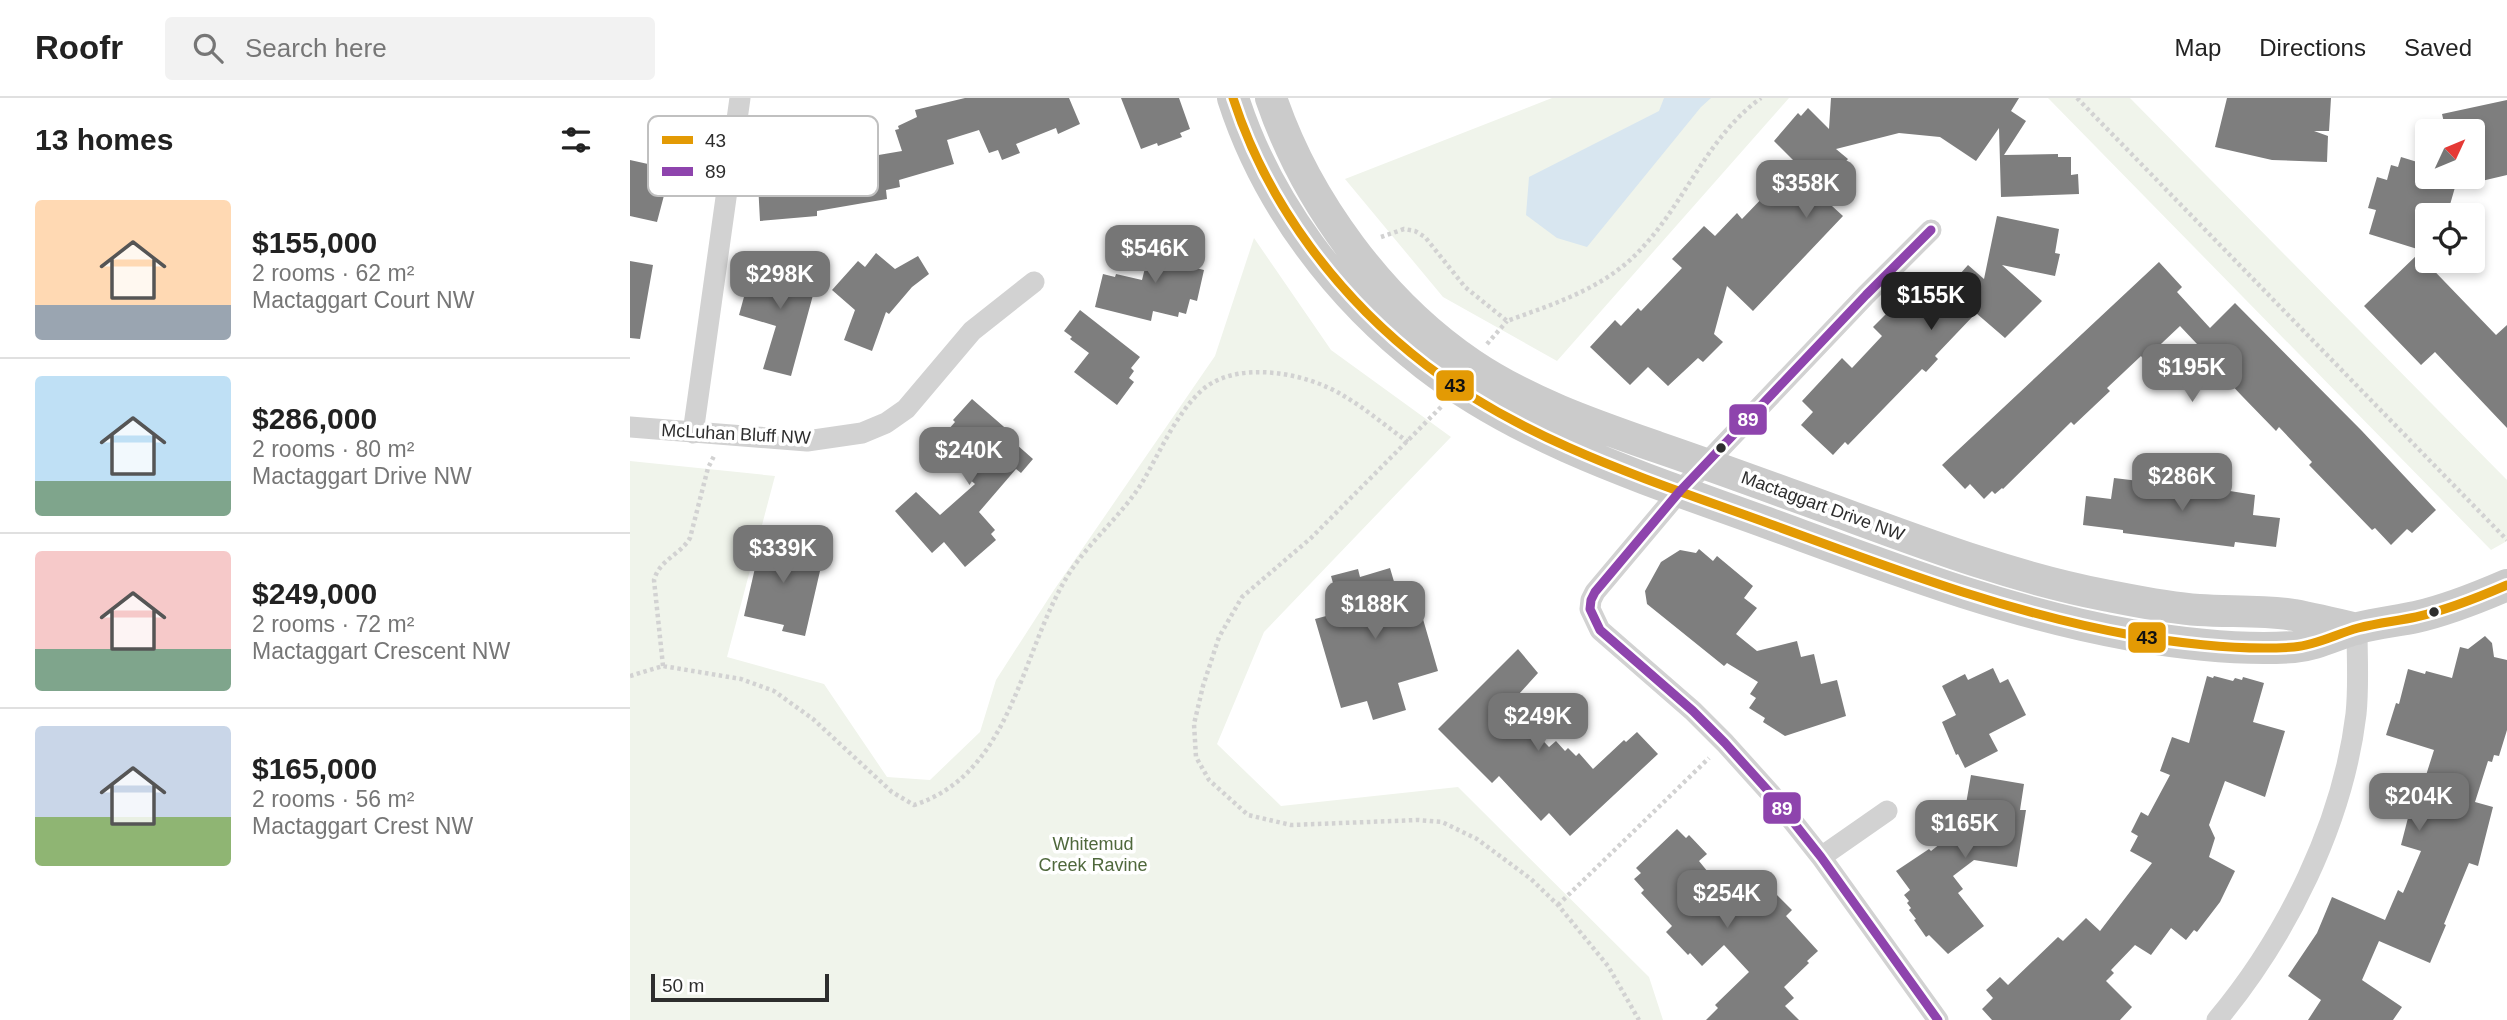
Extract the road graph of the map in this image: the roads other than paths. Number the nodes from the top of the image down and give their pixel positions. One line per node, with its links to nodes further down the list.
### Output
1 (740, 98): 4 (street)
2 (1233, 98): 11 (street, Mactaggart Drive NW)
3 (1271, 98): 10 (street, Mactaggart Drive NW)
4 (737, 116)
5 (726, 196): 9 (street)
6 (1931, 230): 10 (street)
7 (1034, 282): 9 (street, McLuhan Bluff NW)
8 (630, 427): 9 (street, McLuhan Bluff NW)
9 (693, 433)
10 (1706, 463): 11 (street); 13 (street, Mactaggart Drive NW)
11 (1680, 491): 13 (street, Mactaggart Drive NW); 15 (street)
12 (2507, 585): 13 (street, Mactaggart Drive NW)
13 (2357, 629): 17 (street)
14 (1887, 811): 15 (street)
15 (1821, 857): 16 (street)
16 (1938, 1020)
17 (2217, 1020)

